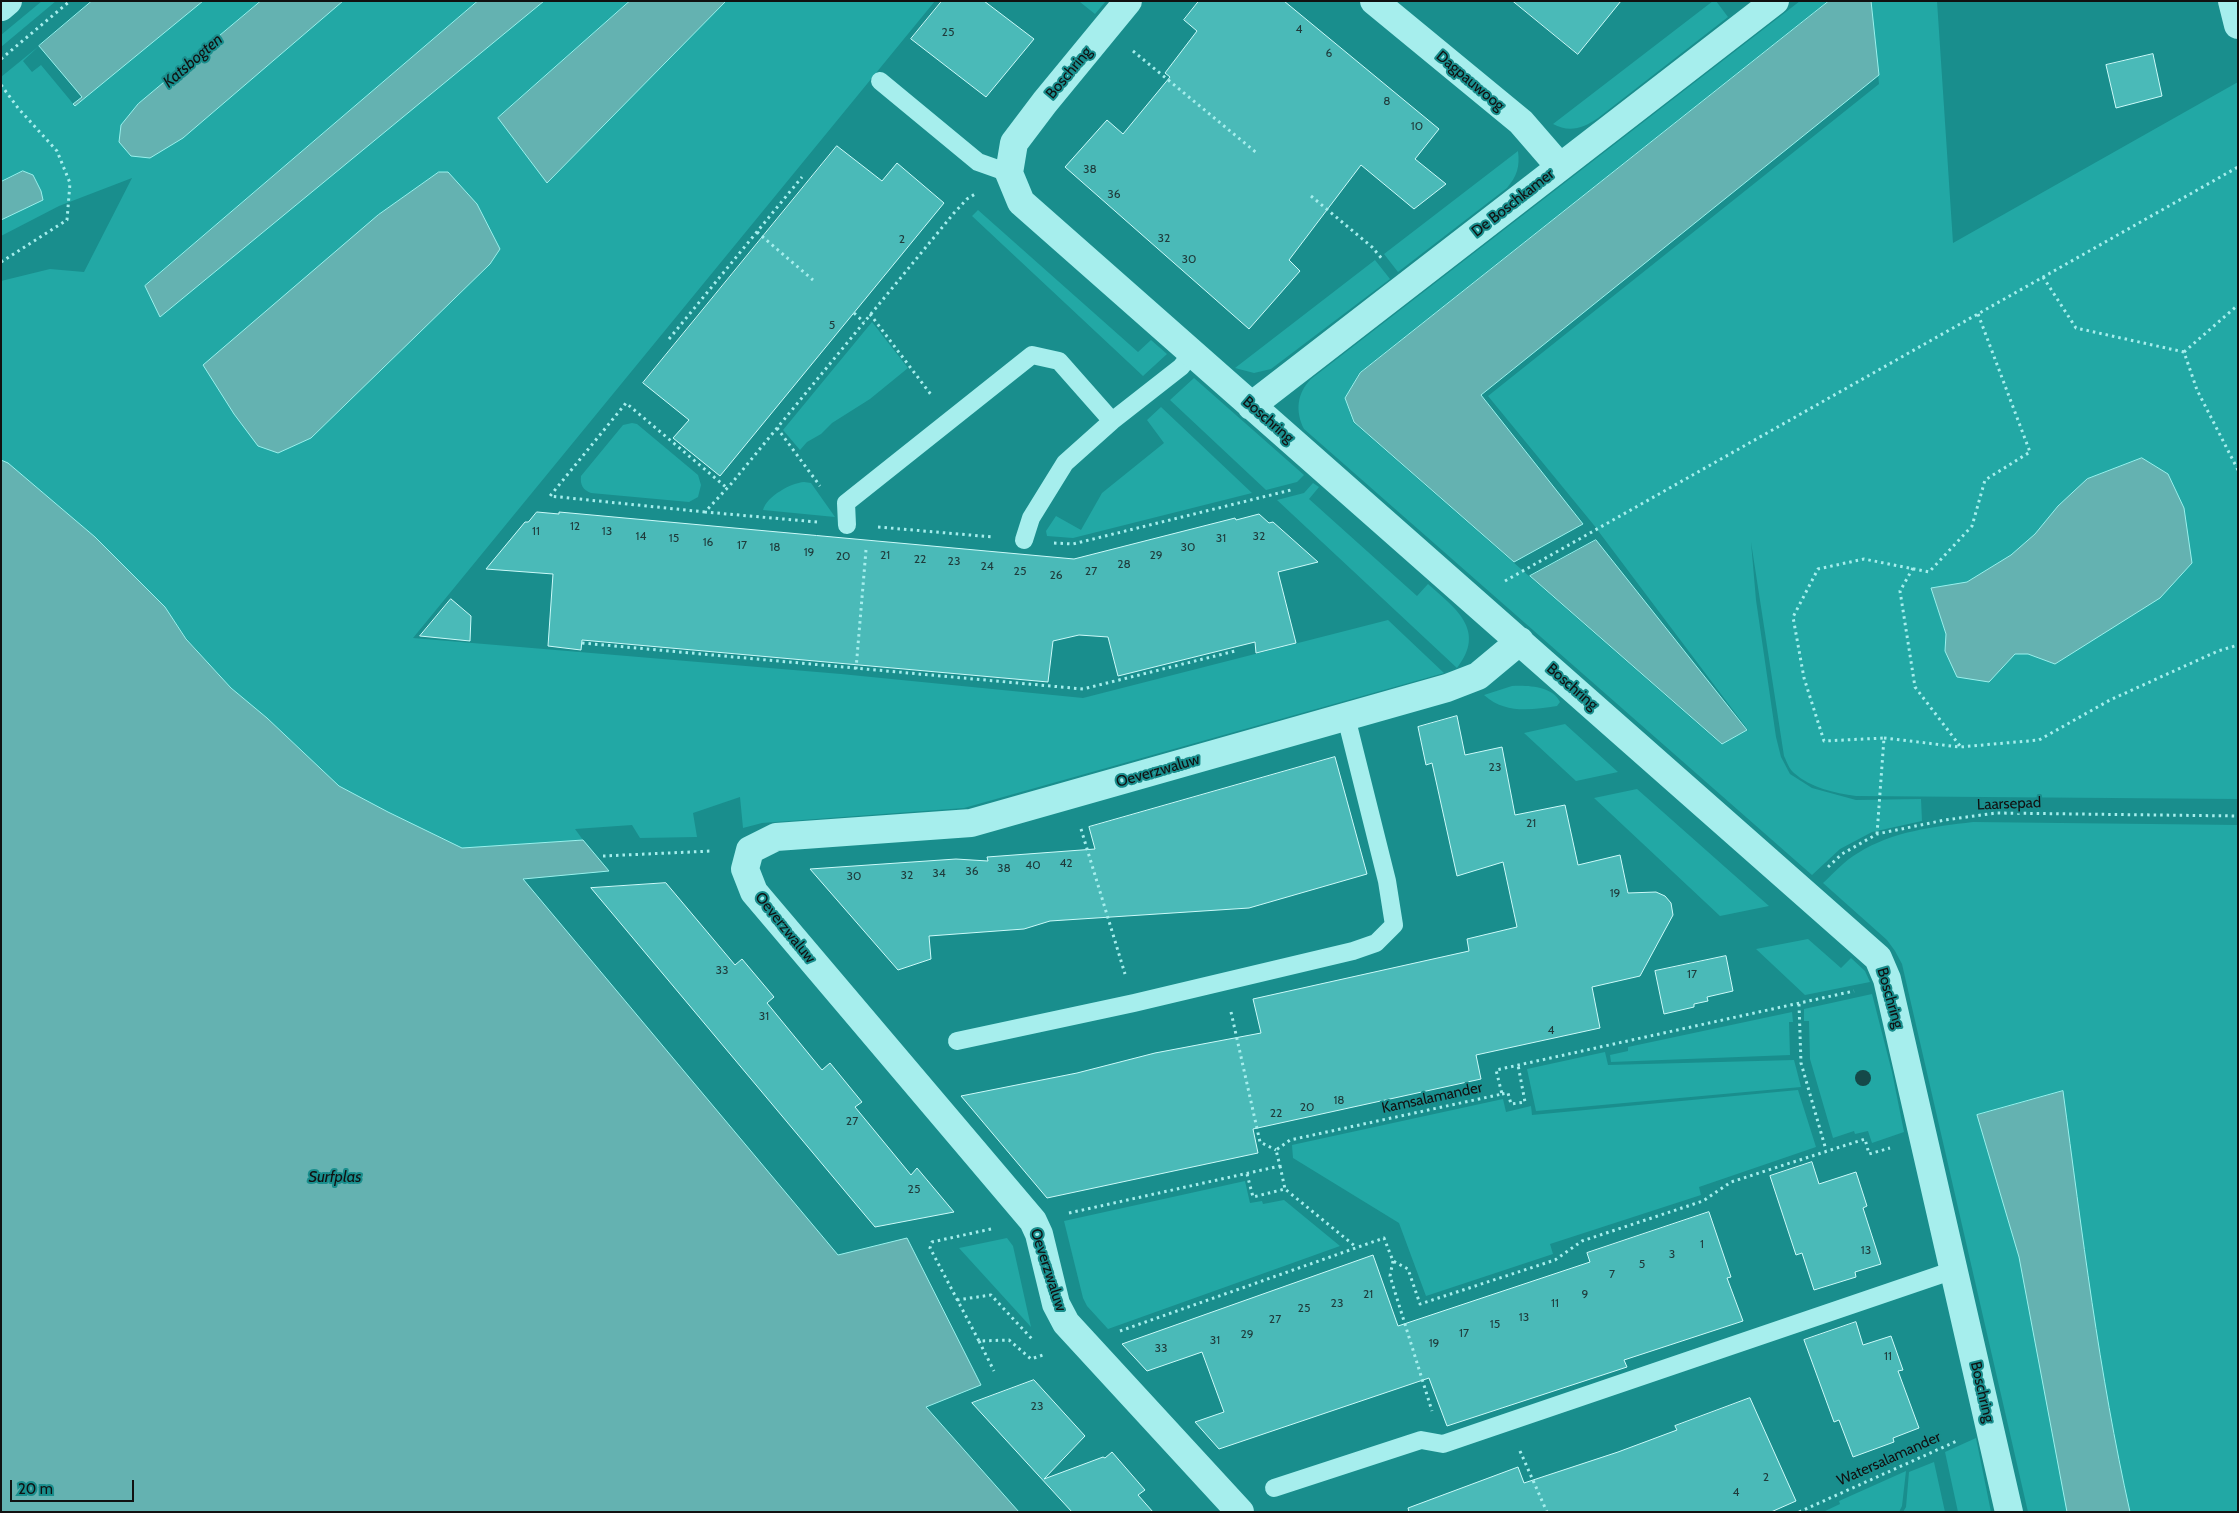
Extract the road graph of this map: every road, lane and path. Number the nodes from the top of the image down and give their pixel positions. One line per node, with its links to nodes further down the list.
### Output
1 (8, 1): 7 (street)
2 (70, 1): 10 (path)
3 (1128, 1): 9 (street, Boschring)
4 (1374, 1): 14 (street, Dagpauwoog)
5 (1775, 1): 14 (street, De Boschkamer)
6 (2232, 1): 8 (street)
7 (1, 7)
8 (2238, 25)
9 (1106, 28): 13 (path); 16 (street, Boschring)
10 (1, 59)
11 (880, 81): 16 (lane)
12 (1, 85): 20 (path)
13 (1258, 154)
14 (1560, 167): 23 (street, De Boschkamer)
15 (2238, 167): 21 (path)
16 (1009, 172): 31 (street, Boschring)
17 (802, 177): 19 (path)
18 (1311, 196): 23 (path)
19 (757, 232): 22 (path); 29 (path)
20 (1, 262)
21 (2043, 276): 27 (path); 30 (path)
22 (813, 280)
23 (1404, 288): 32 (street, De Boschkamer)
24 (2238, 306): 30 (path)
25 (854, 313): 28 (path)
26 (870, 314): 33 (path)
27 (1978, 314): 42 (path); 43 (path)
28 (864, 322)
29 (669, 339)
30 (2184, 352): 36 (path)
31 (1192, 353): 32 (street, Boschring); 34 (lane)
32 (1251, 406): 43 (street, Boschring)
33 (950, 421): 34 (lane); 39 (lane)
34 (1112, 421): 40 (lane)
35 (777, 428): 39 (path)
36 (2238, 470)
37 (727, 488): 38 (path)
38 (705, 512)
39 (847, 525)
40 (1024, 540)
41 (866, 544): 48 (path)
42 (1913, 568): 50 (path); 51 (path)
43 (1472, 600): 44 (street, Boschring)
44 (1520, 641): 49 (street, Oeverzwaluw); 57 (street, Boschring)
45 (582, 643): 48 (path)
46 (2238, 645): 51 (path)
47 (1235, 651): 48 (path)
48 (856, 669)
49 (1346, 717): 52 (street, Oeverzwaluw); 58 (lane)
50 (1884, 738): 51 (path); 54 (path)
51 (1960, 747)
52 (1070, 795): 55 (street, Oeverzwaluw); 60 (path)
53 (2238, 816): 54 (path, Laarsepad)
54 (1877, 834): 57 (path, Laarsepad)
55 (750, 850): 56 (path); 71 (street, Oeverzwaluw)
56 (603, 856)
57 (1803, 890): 59 (street, Boschring)
58 (1224, 982): 60 (lane); 66 (path)
59 (1888, 983): 61 (path, Kamsalamander); 65 (street, Boschring)
60 (1134, 1003): 62 (lane)
61 (1799, 1004): 63 (path, Kamsalamander); 67 (path)
62 (957, 1041)
63 (1518, 1065): 64 (path, Kamsalamander); 64 (path)
64 (1502, 1094): 66 (path, Kamsalamander)
65 (1924, 1139): 67 (path); 75 (street, Boschring)
66 (1276, 1150): 68 (path)
67 (1826, 1150): 74 (path)
68 (1280, 1166): 69 (path); 70 (path)
69 (1247, 1174): 70 (path); 71 (path)
70 (1285, 1189): 73 (path)
71 (1032, 1222): 79 (street, Oeverzwaluw)
72 (966, 1234): 76 (path)
73 (1356, 1247): 74 (path); 79 (path)
74 (1393, 1261): 86 (path)
75 (1954, 1270): 84 (lane); 85 (street, Boschring)
76 (957, 1300): 77 (path); 78 (path)
77 (979, 1341): 81 (path); 83 (path)
78 (1034, 1341)
79 (1084, 1344): 88 (street, Oeverzwaluw)
80 (1040, 1348): 82 (path)
81 (1025, 1354)
82 (1046, 1354)
83 (994, 1370)
84 (1507, 1421): 86 (lane); 89 (path)
85 (1990, 1429): 90 (path, Watersalamander); 91 (street, Boschring)
86 (1443, 1444): 87 (lane)
87 (1274, 1488)
88 (1240, 1512)
89 (1547, 1512)
90 (1799, 1512)
91 (2009, 1512)

